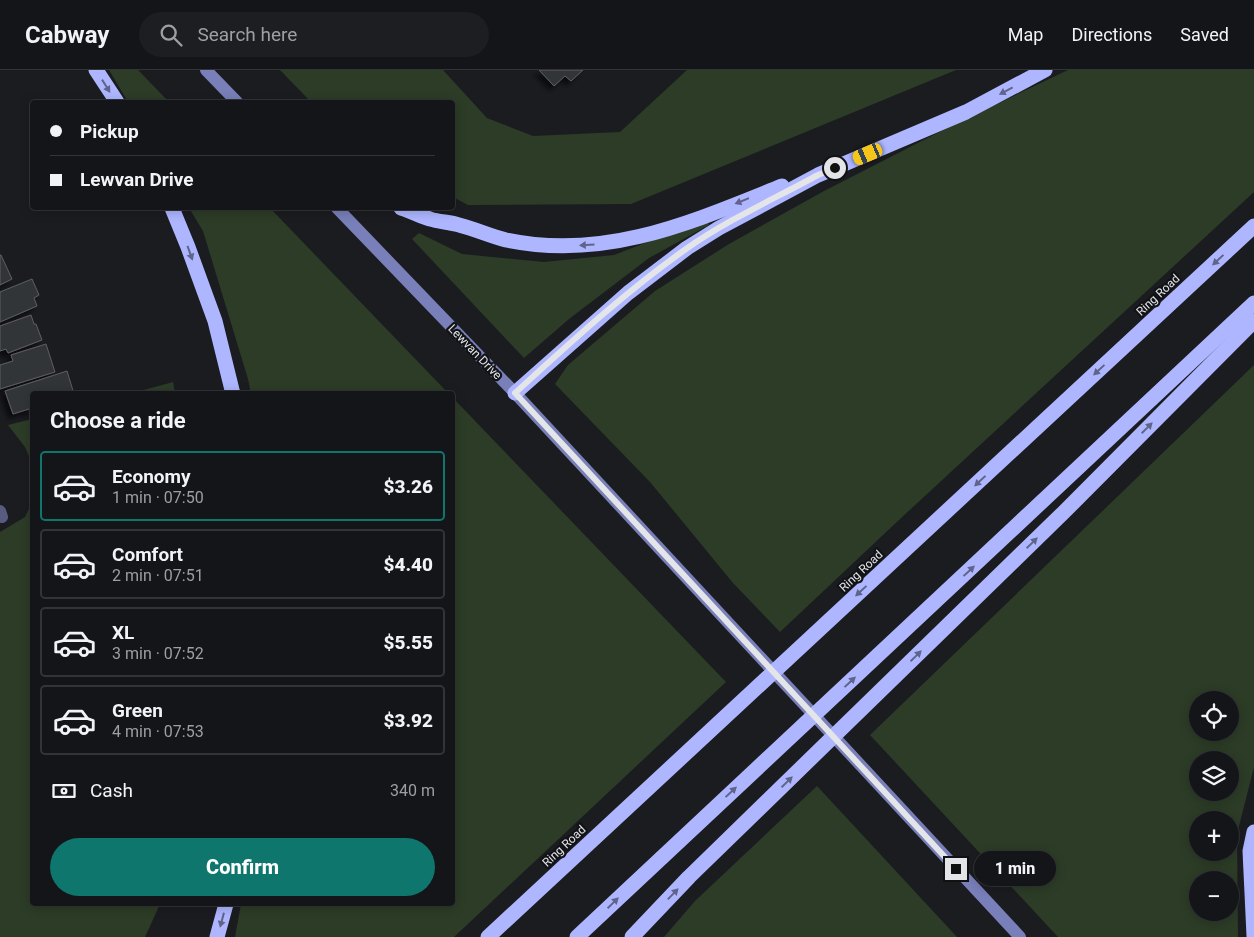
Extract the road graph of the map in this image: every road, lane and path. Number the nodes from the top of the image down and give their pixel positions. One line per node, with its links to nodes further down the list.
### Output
1 (96, 70): 4 (highway, one-way to 4)
2 (206, 70): 5 (main road)
3 (1045, 70): 6 (highway, one-way to 6)
4 (116, 100)
5 (235, 100)
6 (966, 112): 9 (highway, one-way to 9); 14 (highway)
7 (173, 210): 13 (highway, one-way to 13)
8 (339, 210): 14 (main road, Lewvan Drive)
9 (406, 210)
10 (1254, 226): 19 (highway, Ring Road, one-way to 19)
11 (1254, 304): 20 (highway, one-way to 11)
12 (1254, 321): 21 (highway, one-way to 12)
13 (232, 391)
14 (515, 393): 22 (main road, Lewvan Drive)
15 (1254, 832): 17 (highway)
16 (225, 906): 18 (highway, one-way to 18)
17 (1254, 936)
18 (217, 937)
19 (488, 937)
20 (577, 937)
21 (632, 937)
22 (1020, 937)

